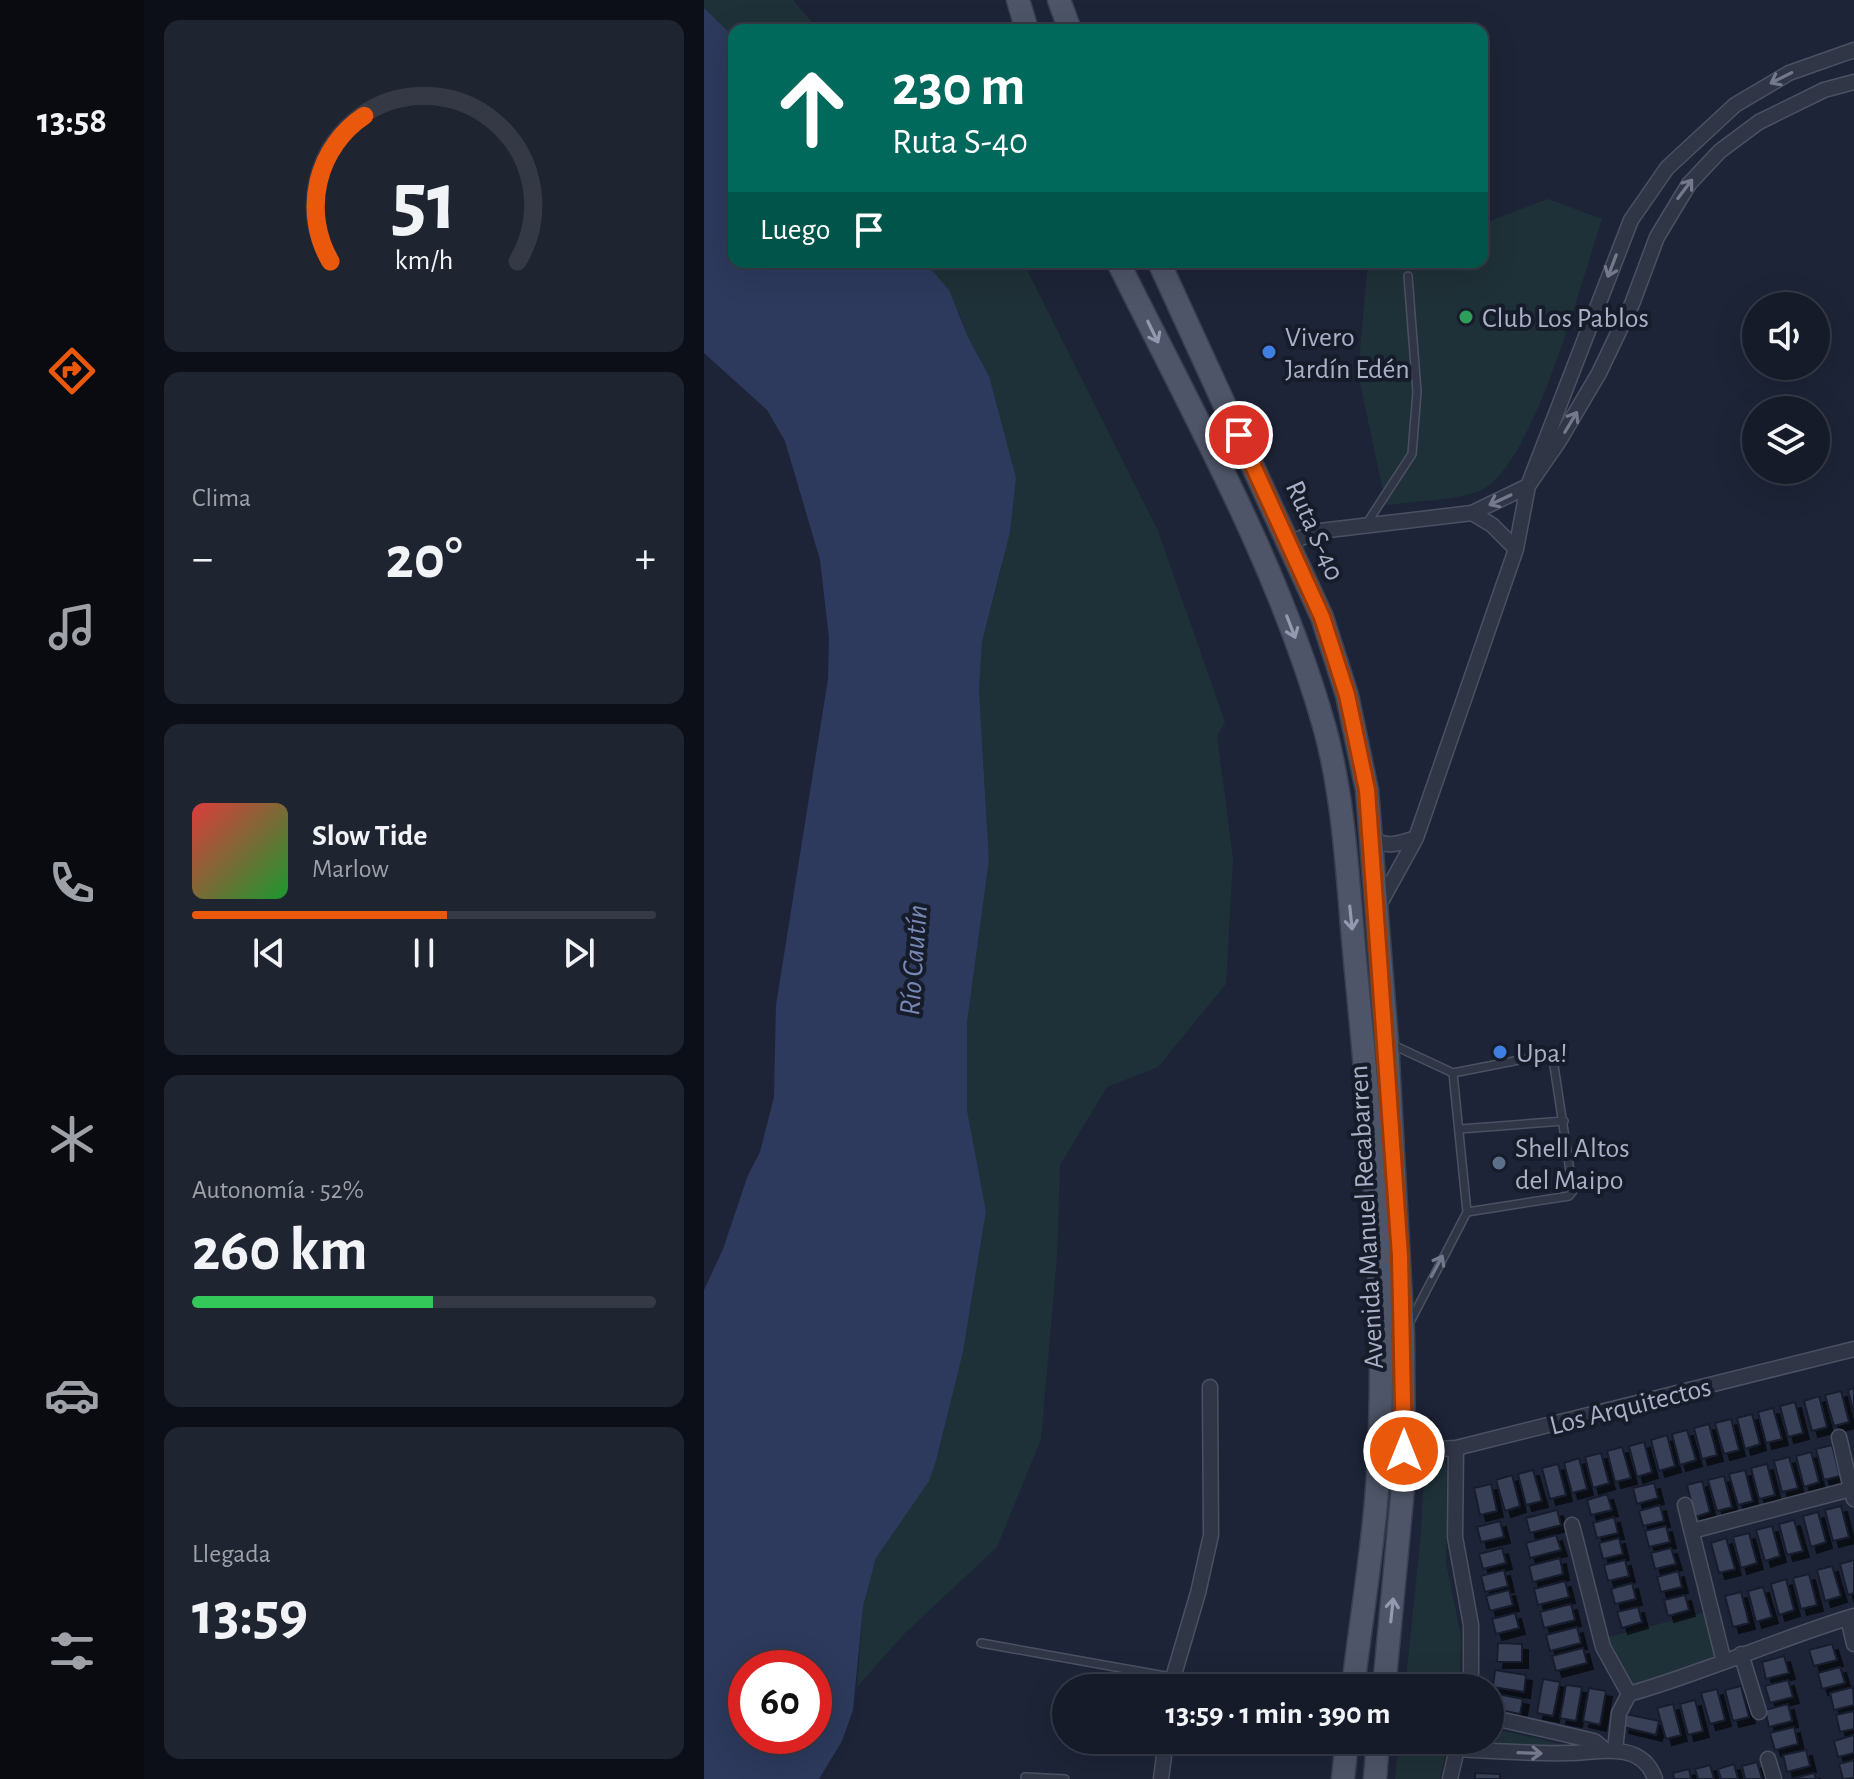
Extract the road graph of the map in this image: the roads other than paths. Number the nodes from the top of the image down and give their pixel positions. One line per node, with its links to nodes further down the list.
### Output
1 (1018, 0): 3 (main road)
2 (1059, 0): 4 (main road)
3 (1025, 24)
4 (1068, 24)
5 (1854, 50): 10 (street, one-way to 10)
6 (1854, 82): 10 (street, one-way to 6)
7 (1121, 268): 15 (main road, one-way to 15)
8 (1162, 268): 13 (main road, Ruta S-40)
9 (1408, 276): 12 (lane)
10 (1528, 486): 11 (street, one-way to 11); 14 (street)
11 (1472, 513): 12 (street); 14 (street)
12 (1365, 525): 13 (street)
13 (1290, 542): 15 (main road); 16 (main road, Ruta S-40)
14 (1516, 549): 17 (street)
15 (1261, 556): 41 (main road, Avenida Manuel Recabarren, one-way to 41)
16 (1372, 838): 17 (street); 18 (main road, Avenida Manuel Recabarren)
17 (1416, 838): 18 (street)
18 (1377, 909): 19 (main road, Avenida Manuel Recabarren)
19 (1387, 1042): 20 (lane); 24 (main road, Avenida Manuel Recabarren)
20 (1453, 1073): 21 (lane); 22 (lane)
21 (1564, 1121): 22 (lane); 23 (lane)
22 (1460, 1129): 23 (lane)
23 (1467, 1212): 24 (lane, one-way to 23)
24 (1403, 1336): 29 (main road, Avenida Manuel Recabarren)
25 (1854, 1349): 28 (street, Los Arquitectos)
26 (1210, 1387): 40 (street)
27 (1839, 1437): 30 (street)
28 (1456, 1448): 29 (street, Los Arquitectos); 43 (street)
29 (1404, 1451): 42 (main road, Avenida Manuel Recabarren, one-way to 29)
30 (1853, 1494): 33 (street)
31 (1685, 1505): 33 (street)
32 (1572, 1525): 44 (street)
33 (1692, 1531): 38 (street)
34 (1851, 1617): 36 (street); 37 (street)
35 (981, 1643): 39 (lane)
36 (1854, 1644)
37 (1741, 1654): 38 (street); 45 (street)
38 (1724, 1662): 44 (street)
39 (1131, 1674)
40 (1173, 1674)
41 (1355, 1674)
42 (1385, 1674)
43 (1471, 1674)
44 (1629, 1694): 48 (street)
45 (1759, 1712)
46 (1504, 1720): 48 (street)
47 (1504, 1750): 48 (street, one-way to 48)
48 (1609, 1750): 62 (street)
49 (1164, 1754): 57 (street)
50 (1347, 1754): 58 (main road)
51 (1350, 1754): 59 (street)
52 (1377, 1754): 60 (main road)
53 (1456, 1754): 61 (street)
54 (1768, 1759): 63 (street)
55 (1025, 1777): 56 (lane)
56 (1065, 1779)
57 (1161, 1779)
58 (1343, 1779)
59 (1353, 1779)
60 (1375, 1779)
61 (1450, 1779)
62 (1655, 1779)
63 (1774, 1779)

